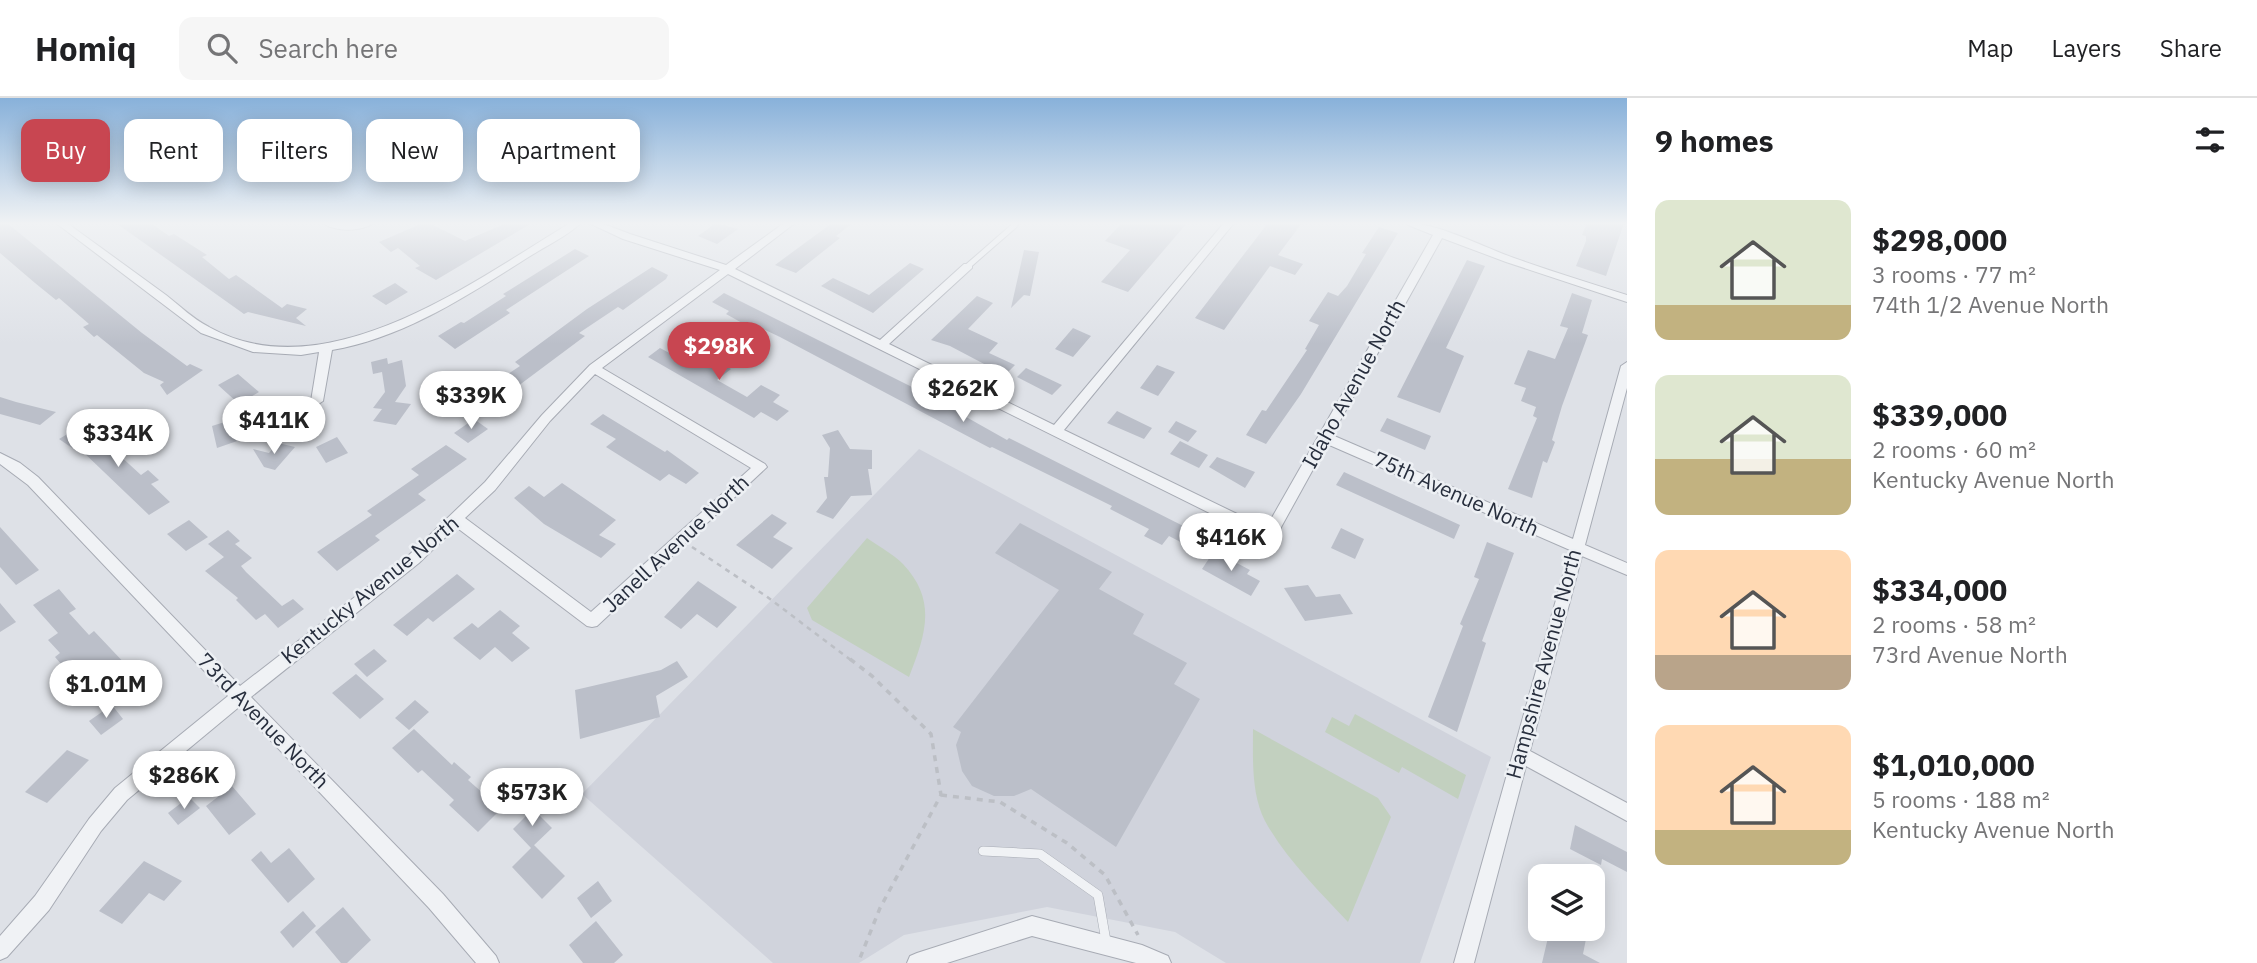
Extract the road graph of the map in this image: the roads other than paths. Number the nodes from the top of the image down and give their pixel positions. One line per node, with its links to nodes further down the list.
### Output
1 (115, 263): 13 (street)
2 (508, 263): 13 (street)
3 (713, 263): 10 (street)
4 (735, 263): 10 (street, Kentucky Avenue North)
5 (971, 263): 9 (lane)
6 (1195, 263): 18 (street)
7 (1422, 263): 19 (street, Idaho Avenue North)
8 (1520, 263): 11 (street)
9 (968, 266): 12 (street)
10 (727, 269): 12 (street); 15 (street, Kentucky Avenue North)
11 (1627, 299)
12 (881, 345): 18 (street)
13 (326, 348): 16 (street)
14 (1627, 366): 17 (street, Hampshire Avenue North)
15 (594, 368): 21 (street, Kentucky Avenue North); 21 (street, Janell Avenue North)
16 (317, 401)
17 (1621, 413): 22 (street, Hampshire Avenue North)
18 (1056, 431): 19 (street, Idaho Avenue North)
19 (1324, 437): 22 (street, 75th Avenue North)
20 (0, 458): 24 (street, 73rd Avenue North)
21 (457, 520): 24 (street, Kentucky Avenue North)
22 (1576, 547): 23 (street, 75th Avenue North); 25 (street, Hampshire Avenue North)
23 (1627, 569)
24 (240, 696): 29 (street, Kentucky Avenue North); 30 (street, 73rd Avenue North)
25 (1520, 754): 26 (street); 33 (street, Hampshire Avenue North)
26 (1627, 812)
27 (983, 851): 28 (lane)
28 (1107, 946): 31 (street); 32 (street)
29 (0, 950)
30 (489, 963)
31 (917, 963)
32 (1161, 963)
33 (1464, 963)

